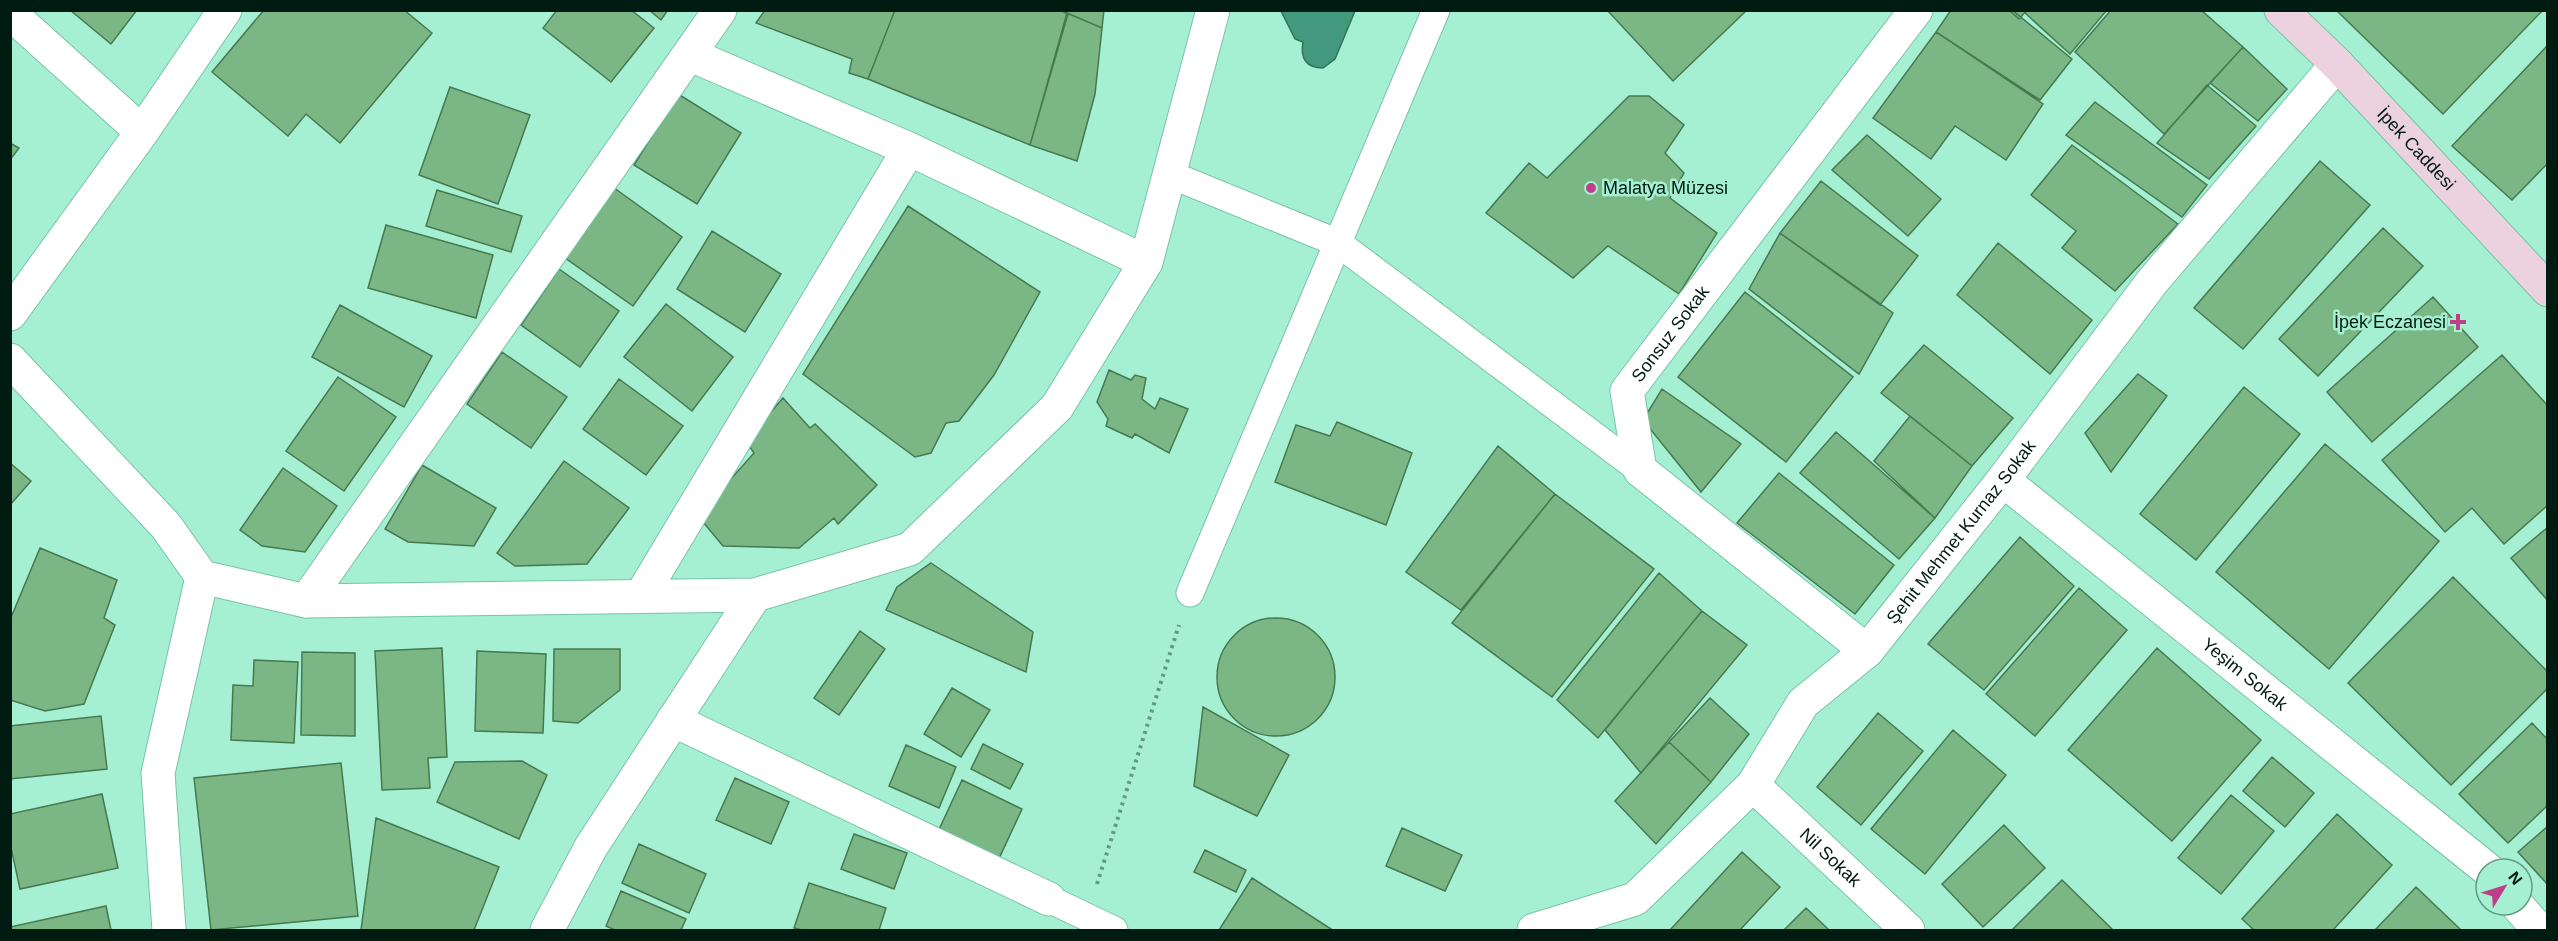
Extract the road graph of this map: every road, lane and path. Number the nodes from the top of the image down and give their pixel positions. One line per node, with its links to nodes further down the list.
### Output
1 (225, 10): 10 (street)
2 (720, 10): 8 (street)
3 (1213, 10): 12 (street)
4 (1436, 10): 13 (street)
5 (1917, 10): 18 (street, Sonsuz Sokak)
6 (2281, 10): 9 (main road, İpek Caddesi)
7 (10, 13): 10 (street)
8 (691, 55): 11 (street); 24 (street)
9 (2337, 64): 15 (main road, İpek Caddesi); 19 (street, Şehit Mehmet Kurnaz Sokak)
10 (142, 132): 16 (street)
11 (909, 149): 14 (street); 23 (street)
12 (1169, 174): 13 (street); 14 (street)
13 (1338, 243): 18 (street); 21 (street)
14 (1146, 262): 22 (street)
15 (2547, 290)
16 (10, 314)
17 (10, 360): 20 (street)
18 (1640, 470): 25 (street)
19 (2003, 480): 25 (street, Şehit Mehmet Kurnaz Sokak); 28 (street, Yeşim Sokak)
20 (202, 577): 24 (street); 32 (street)
21 (1190, 593): 30 (path)
22 (755, 595): 23 (street); 26 (street)
23 (641, 596): 24 (street)
24 (306, 601)
25 (1867, 651): 27 (street, Şehit Mehmet Kurnaz Sokak)
26 (673, 720): 29 (street); 33 (street)
27 (1753, 785): 35 (street, Şehit Mehmet Kurnaz Sokak); 36 (street, Nil Sokak)
28 (2474, 859)
29 (1049, 899): 30 (street)
30 (1086, 917): 34 (street)
31 (2528, 917): 37 (street)
32 (169, 930)
33 (547, 930)
34 (1114, 930)
35 (1534, 930)
36 (1908, 930)
37 (2539, 930)

